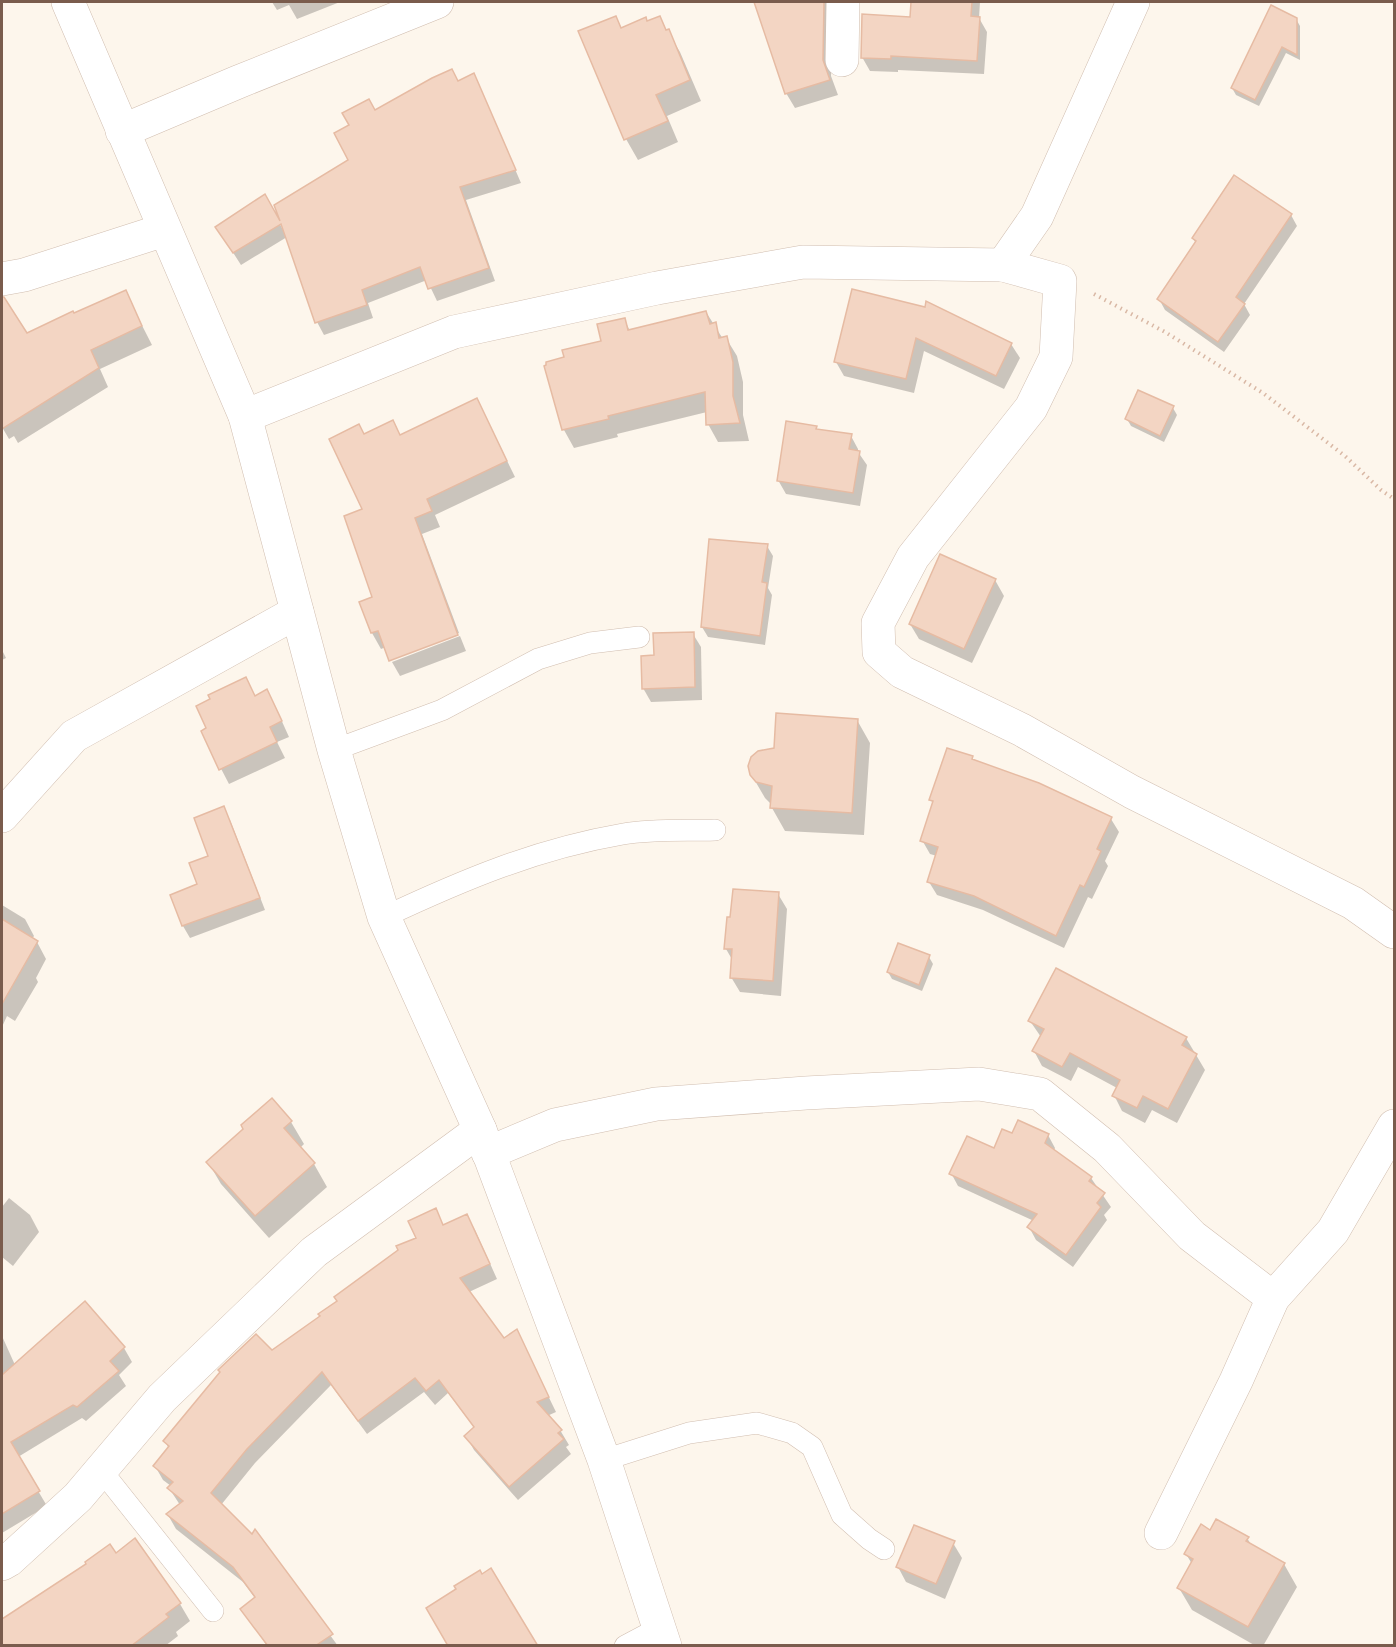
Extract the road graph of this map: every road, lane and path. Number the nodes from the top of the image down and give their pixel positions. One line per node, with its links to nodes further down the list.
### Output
1 (68, 2): 6 (street)
2 (437, 2): 6 (street)
3 (843, 2): 5 (street)
4 (1133, 2): 8 (street)
5 (842, 60)
6 (122, 131): 7 (street)
7 (164, 230): 9 (street); 11 (street)
8 (1003, 265): 10 (street); 11 (street)
9 (2, 279)
10 (1060, 281): 12 (path); 19 (street)
11 (245, 416): 13 (street)
12 (1395, 499)
13 (297, 612): 15 (street); 16 (street)
14 (639, 638): 15 (lane)
15 (334, 750): 18 (street)
16 (2, 816)
17 (715, 830): 18 (lane)
18 (384, 917): 21 (street)
19 (1395, 932)
20 (1395, 1125): 22 (street)
21 (484, 1141): 22 (street); 23 (street); 24 (street)
22 (1273, 1298): 25 (street)
23 (604, 1460): 26 (lane); 29 (street)
24 (101, 1470): 27 (street); 28 (lane)
25 (1161, 1533)
26 (885, 1549)
27 (2, 1564)
28 (213, 1611)
29 (662, 1637): 30 (lane)
30 (625, 1646)

